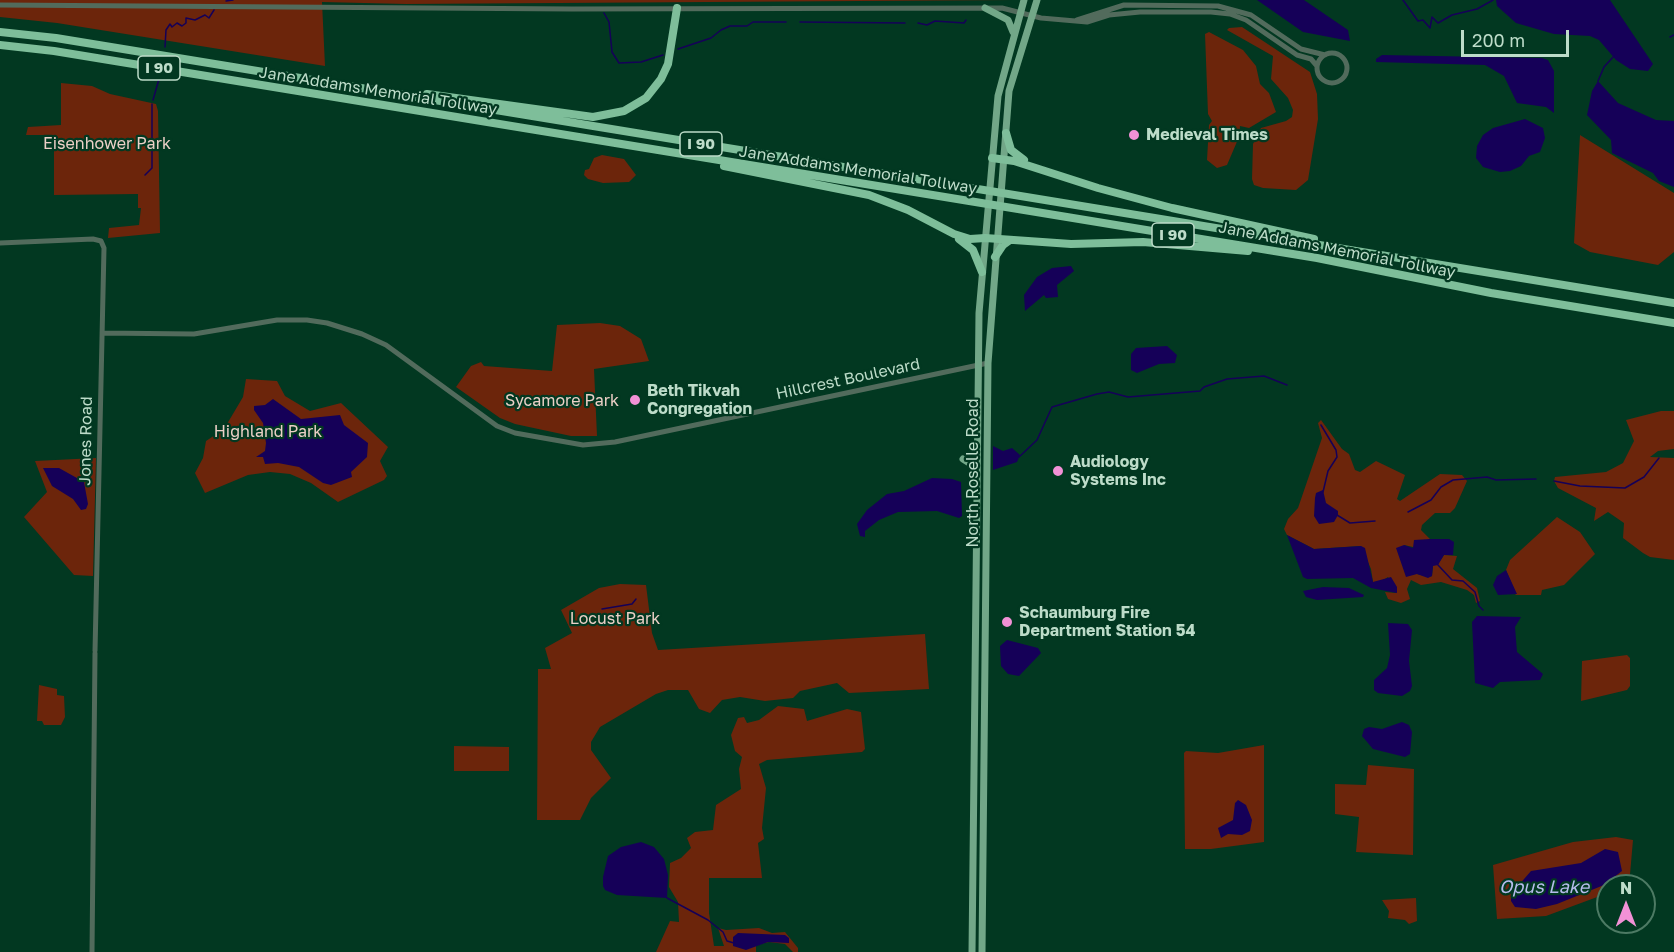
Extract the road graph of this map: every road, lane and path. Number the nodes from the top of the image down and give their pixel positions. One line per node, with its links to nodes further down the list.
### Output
1 (1024, 0): 9 (main road, North Roselle Road)
2 (1037, 0): 12 (main road, North Roselle Road)
3 (401, 3): 4 (street); 6 (street)
4 (0, 5)
5 (1140, 5): 8 (street); 10 (street); 13 (street)
6 (677, 8): 7 (street); 19 (highway)
7 (985, 8): 9 (street); 15 (main road)
8 (1190, 9): 10 (street); 11 (street)
9 (1020, 12): 12 (street); 15 (main road, North Roselle Road)
10 (1140, 12): 13 (street)
11 (1236, 13): 17 (street); 18 (street)
12 (1033, 16): 13 (street); 20 (main road, North Roselle Road)
13 (1075, 20)
14 (0, 32): 19 (highway, Jane Addams Memorial Tollway / I 90)
15 (1013, 35): 22 (main road, North Roselle Road)
16 (0, 45): 21 (highway, Jane Addams Memorial Tollway / I 90)
17 (1325, 55): 18 (street); 18 (street)
18 (1317, 66)
19 (345, 85): 32 (highway, Jane Addams Memorial Tollway / I 90)
20 (1006, 132): 23 (main road, North Roselle Road); 24 (highway)
21 (671, 152): 25 (highway); 31 (highway, Jane Addams Memorial Tollway / I 90)
22 (992, 158): 23 (highway); 26 (main road, North Roselle Road)
23 (1003, 159): 24 (highway); 27 (main road, North Roselle Road)
24 (1061, 175): 32 (highway)
25 (954, 234): 26 (highway); 33 (highway)
26 (985, 237): 27 (highway); 33 (main road, North Roselle Road)
27 (997, 238): 28 (highway); 30 (main road, North Roselle Road)
28 (1010, 240): 30 (highway); 31 (highway)
29 (0, 243): 36 (street, Jones Road)
30 (995, 257): 37 (main road, North Roselle Road)
31 (1317, 258): 35 (highway, Jane Addams Memorial Tollway / I 90)
32 (1401, 258): 34 (highway, Jane Addams Memorial Tollway / I 90)
33 (982, 272): 38 (main road, North Roselle Road)
34 (1672, 302)
35 (1674, 323)
36 (102, 333): 38 (street, Hillcrest Boulevard); 41 (street, Jones Road)
37 (988, 363): 38 (street, Hillcrest Boulevard); 43 (main road, North Roselle Road)
38 (977, 365): 39 (main road, North Roselle Road)
39 (976, 453): 40 (main road, North Roselle Road); 40 (main road)
40 (976, 473): 42 (main road, North Roselle Road)
41 (92, 952)
42 (972, 952)
43 (982, 952)

